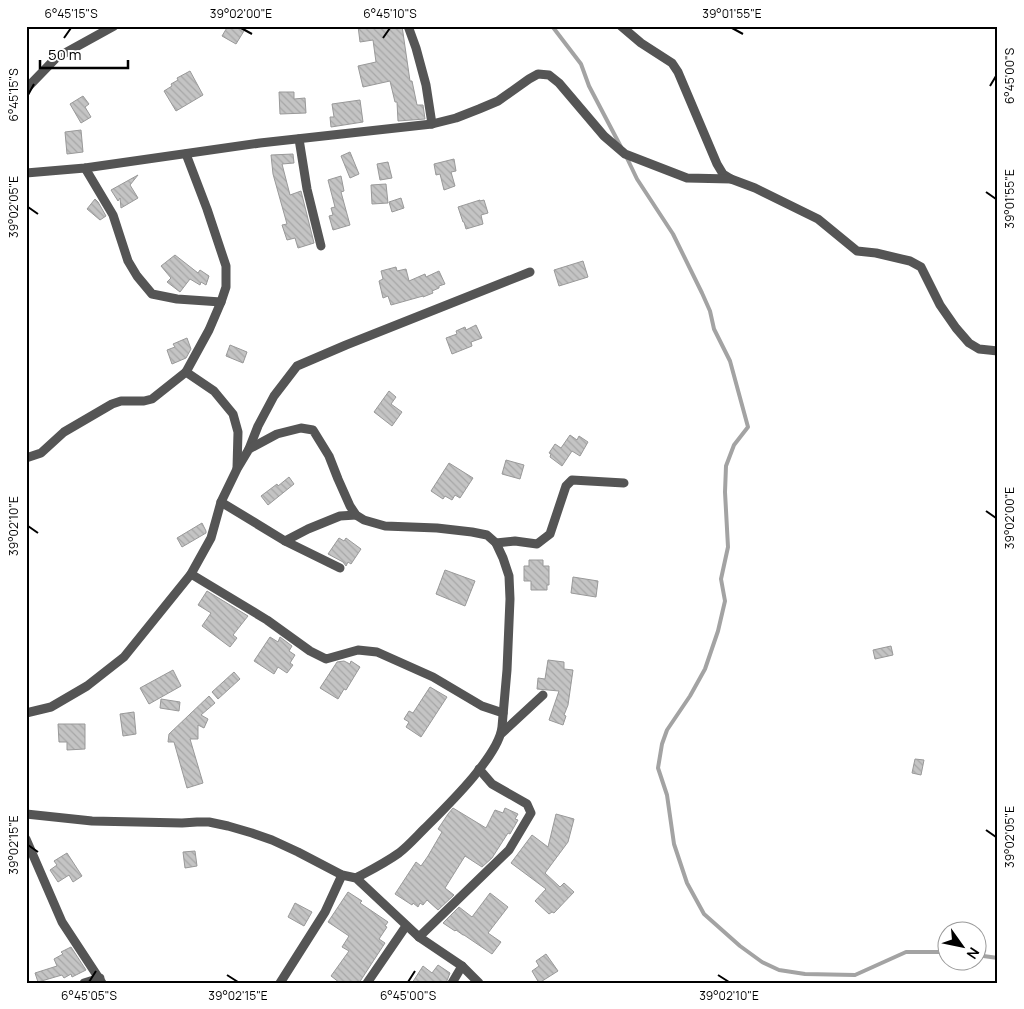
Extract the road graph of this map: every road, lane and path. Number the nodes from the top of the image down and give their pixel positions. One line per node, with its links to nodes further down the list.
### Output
1 (114, 26): 4 (street)
2 (408, 26): 5 (street)
3 (621, 26): 10 (street)
4 (26, 89)
5 (432, 124): 6 (street); 10 (street)
6 (298, 139): 7 (street); 11 (street)
7 (186, 154): 8 (street); 13 (street)
8 (84, 168): 9 (street); 13 (street)
9 (26, 173)
10 (731, 179): 14 (street)
11 (321, 246)
12 (530, 272): 16 (street)
13 (221, 302): 15 (street)
14 (998, 351)
15 (186, 372): 17 (street); 18 (street)
16 (250, 449): 18 (street); 21 (street)
17 (26, 458)
18 (237, 469): 20 (street)
19 (624, 483): 23 (street)
20 (221, 502): 22 (street); 25 (street)
21 (356, 515): 22 (street); 23 (street)
22 (285, 541): 24 (street)
23 (496, 543): 28 (street)
24 (340, 568)
25 (191, 574): 27 (street); 28 (street)
26 (543, 695): 29 (street)
27 (26, 713)
28 (503, 714): 29 (street)
29 (502, 733): 30 (street)
30 (479, 769): 34 (street); 36 (street)
31 (26, 814): 33 (street)
32 (26, 839): 38 (street)
33 (342, 875): 34 (street); 40 (street)
34 (356, 878): 35 (street)
35 (406, 926): 36 (street); 41 (street)
36 (419, 938): 37 (street)
37 (462, 966): 42 (street); 43 (street)
38 (101, 981): 39 (street)
39 (84, 983)
40 (280, 983)
41 (367, 983)
42 (452, 983)
43 (479, 983)

